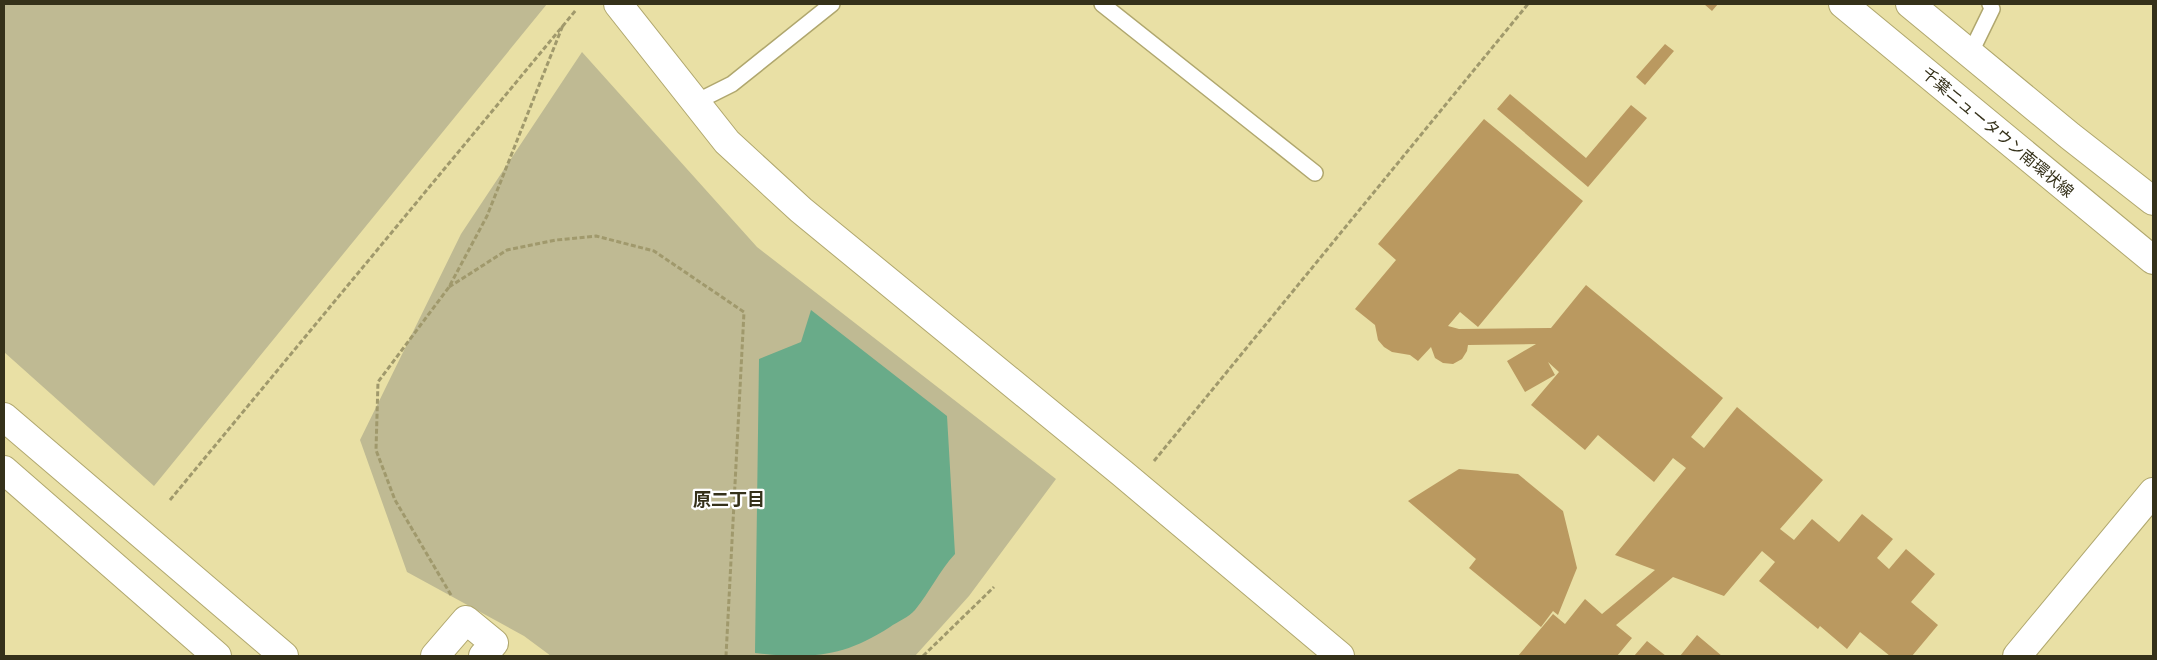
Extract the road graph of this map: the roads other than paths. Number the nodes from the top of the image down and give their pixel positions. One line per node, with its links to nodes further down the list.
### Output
1 (618, 4): 8 (street)
2 (832, 4): 8 (lane)
3 (1102, 4): 9 (lane)
4 (1843, 4): 11 (street, 千葉ニュータウン南環状線)
5 (1910, 4): 7 (street)
6 (1990, 4): 7 (lane)
7 (1970, 54): 10 (street)
8 (696, 102): 19 (street)
9 (1315, 173)
10 (2151, 196)
11 (2153, 260)
12 (4, 418): 16 (street)
13 (4, 470): 17 (street)
14 (2153, 492): 20 (street)
15 (489, 649): 18 (street)
16 (279, 655)
17 (217, 656)
18 (435, 656)
19 (1340, 656)
20 (2018, 656)

